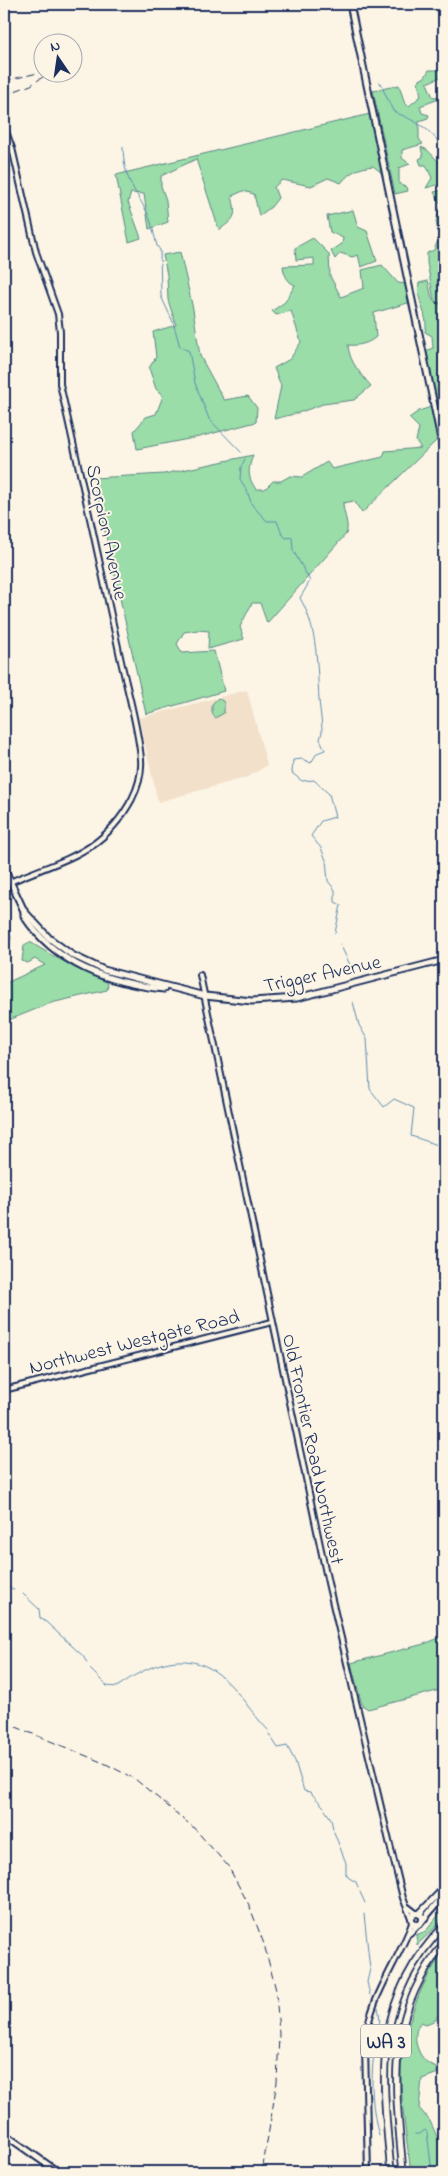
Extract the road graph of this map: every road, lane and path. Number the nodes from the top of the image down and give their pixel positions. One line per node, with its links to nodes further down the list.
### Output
1 (350, 4): 3 (main road)
2 (4, 126): 5 (street, Scorpion Avenue)
3 (444, 454)
4 (4, 868): 5 (main road, Trigger Avenue)
5 (10, 882): 6 (main road, Trigger Avenue)
6 (24, 911): 8 (main road, Trigger Avenue); 10 (main road, Trigger Avenue)
7 (444, 960): 12 (main road, Trigger Avenue)
8 (115, 973): 10 (main road); 11 (main road, Trigger Avenue)
9 (200, 975): 12 (street, Old Frontier Road Northwest)
10 (114, 980): 11 (main road, Trigger Avenue)
11 (176, 990): 12 (main road, Trigger Avenue)
12 (205, 996): 13 (street, Old Frontier Road Northwest)
13 (272, 1322): 14 (street, Northwest Westgate Road); 17 (street, Old Frontier Road Northwest)
14 (4, 1390)
15 (444, 1888): 18 (main road)
16 (444, 1895): 19 (main road)
17 (406, 1906): 18 (street); 20 (street, Old Frontier Road Northwest)
18 (418, 1914): 19 (main road); 20 (main road)
19 (423, 1920): 20 (main road)
20 (414, 1922): 25 (street)
21 (444, 1926): 26 (highway, WA 3)
22 (444, 1942): 27 (highway, WA 3)
23 (4, 2134): 24 (main road)
24 (58, 2172)
25 (368, 2172)
26 (390, 2172)
27 (403, 2172)

